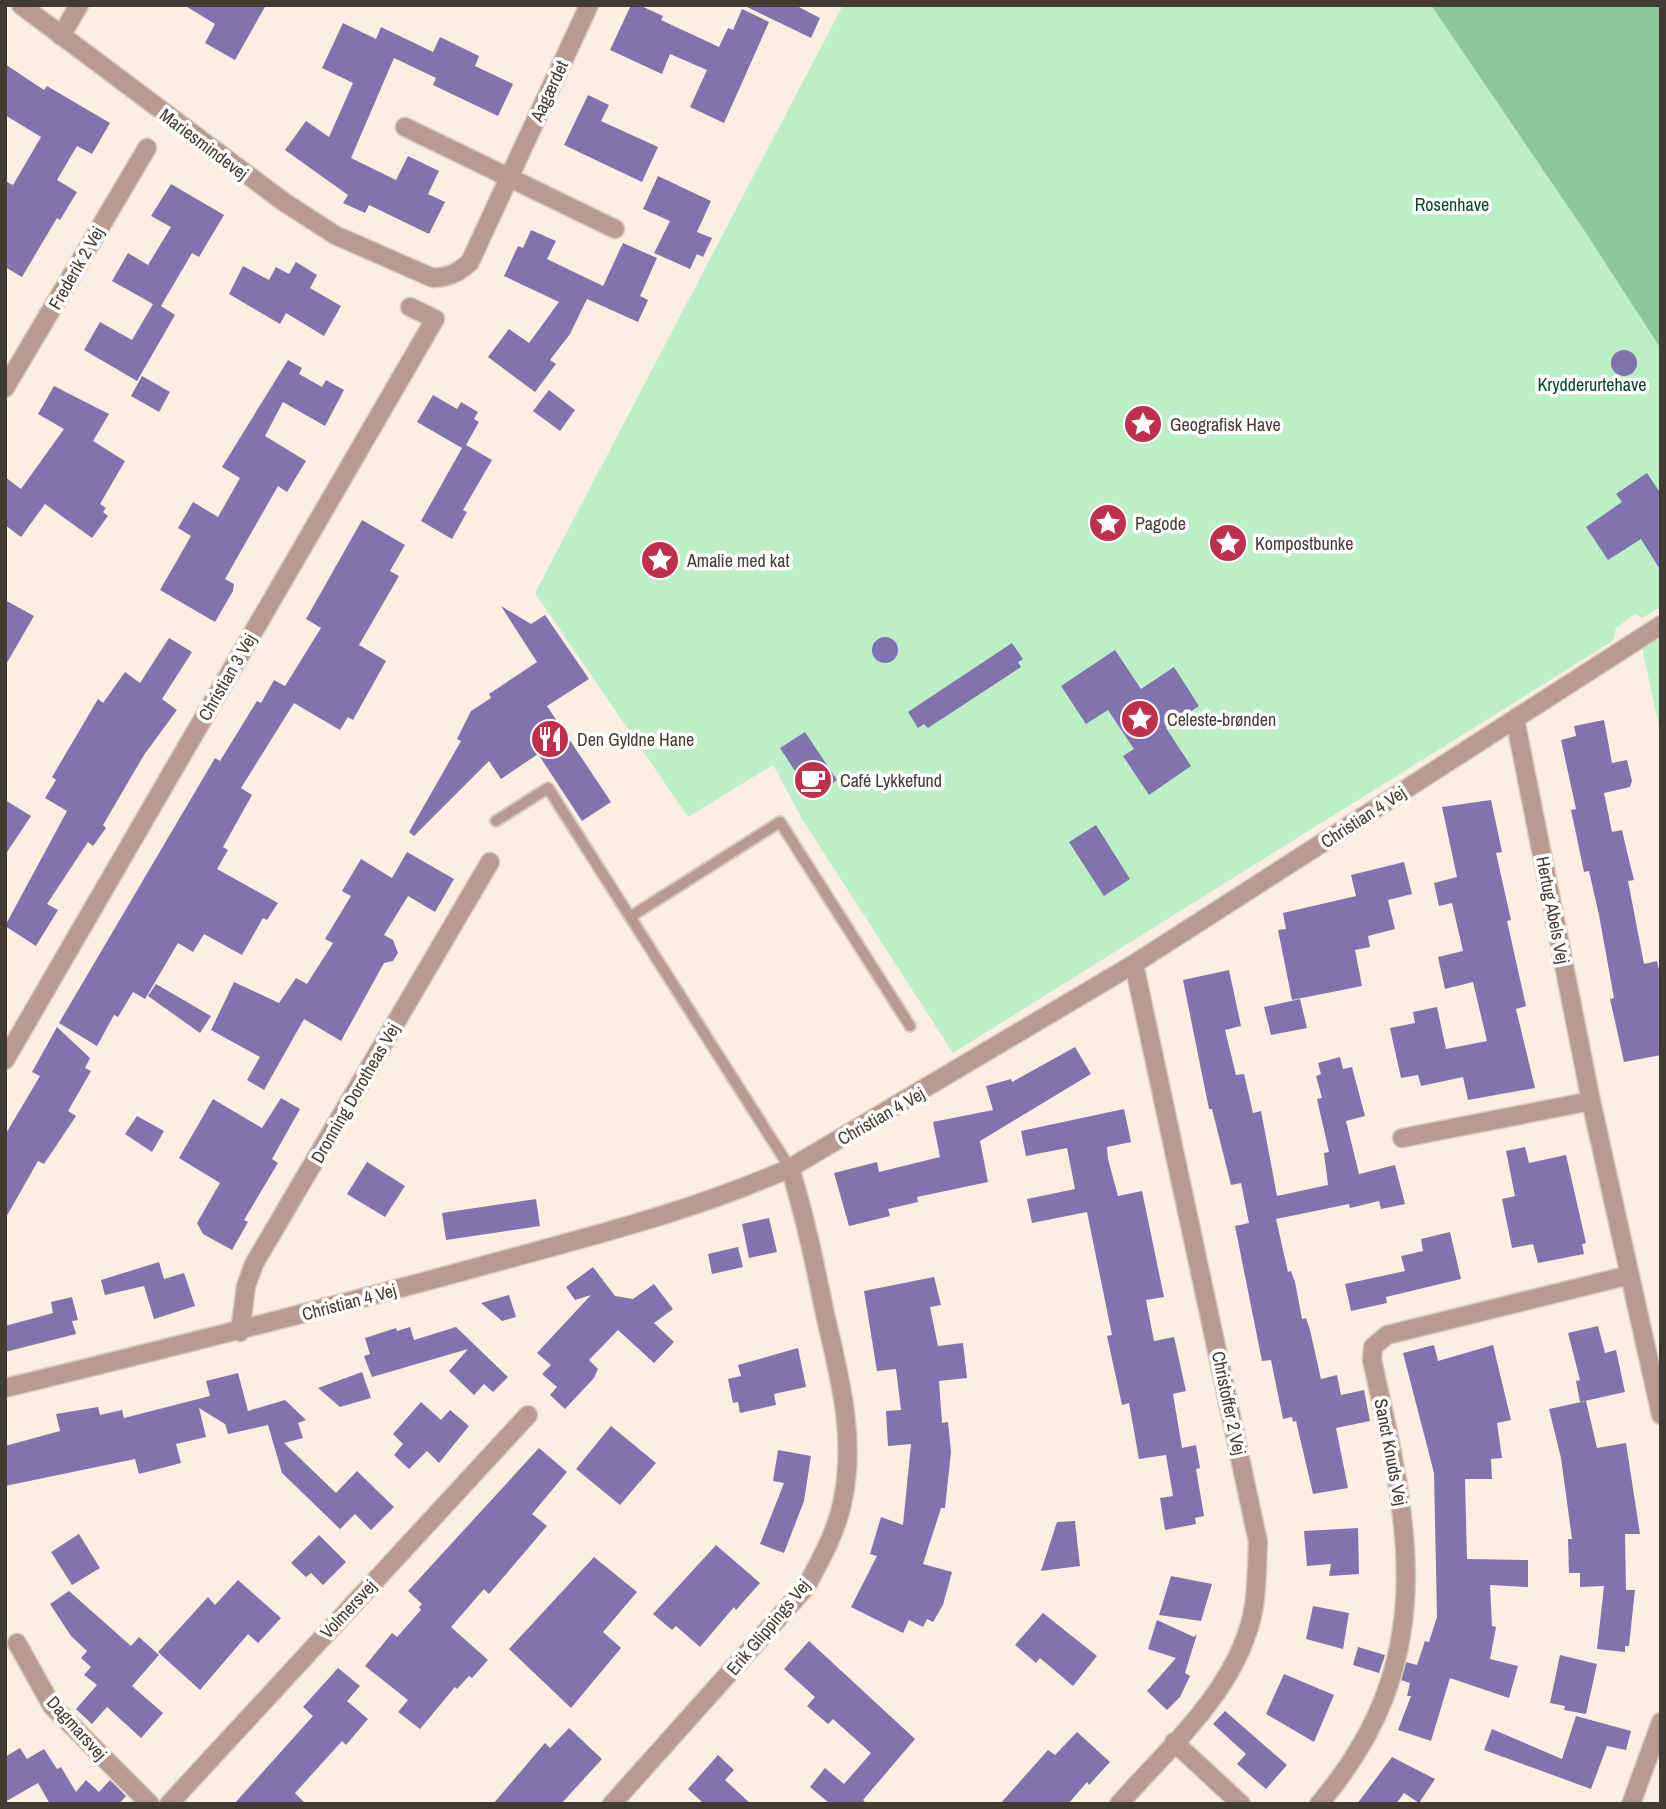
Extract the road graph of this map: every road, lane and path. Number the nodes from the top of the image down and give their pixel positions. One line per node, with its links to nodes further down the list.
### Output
1 (21, 5): 4 (street, Mariesmindevej)
2 (79, 5): 4 (street)
3 (589, 5): 7 (street, Aagærdet)
4 (61, 36): 9 (street, Mariesmindevej)
5 (405, 127): 7 (street)
6 (147, 148): 11 (street, Frederik 2 Vej)
7 (509, 177): 8 (street); 9 (street, Aagærdet)
8 (615, 229)
9 (398, 264)
10 (410, 307): 19 (street, Christian 3 Vej)
11 (5, 388)
12 (1661, 625): 13 (street, Christian 4 Vej)
13 (1515, 719): 17 (street, Christian 4 Vej); 20 (street, Hertug Abels Vej)
14 (496, 821): 16 (lane)
15 (490, 862): 24 (street, Dronning Dorotheas Vej)
16 (630, 917): 18 (lane); 22 (lane)
17 (1135, 964): 22 (street, Christian 4 Vej); 30 (street, Christoffer 2 Vej)
18 (910, 1026)
19 (5, 1060)
20 (1591, 1101): 21 (street); 23 (street, Hertug Abels Vej)
21 (1402, 1138)
22 (790, 1168): 24 (street, Christian 4 Vej); 33 (street, Erik Glippings Vej)
23 (1630, 1275): 27 (street, Hertug Abels Vej); 36 (street, Sanct Knuds Vej)
24 (240, 1332): 25 (street, Christian 4 Vej)
25 (5, 1388)
26 (527, 1415): 32 (street, Volmersvej)
27 (1661, 1415)
28 (17, 1643): 31 (street, Dagmarsvej)
29 (1661, 1721): 37 (street)
30 (1174, 1742): 34 (street, Christoffer 2 Vej); 35 (street)
31 (150, 1804)
32 (169, 1804)
33 (612, 1804)
34 (1119, 1804)
35 (1241, 1804)
36 (1319, 1804)
37 (1631, 1804)

